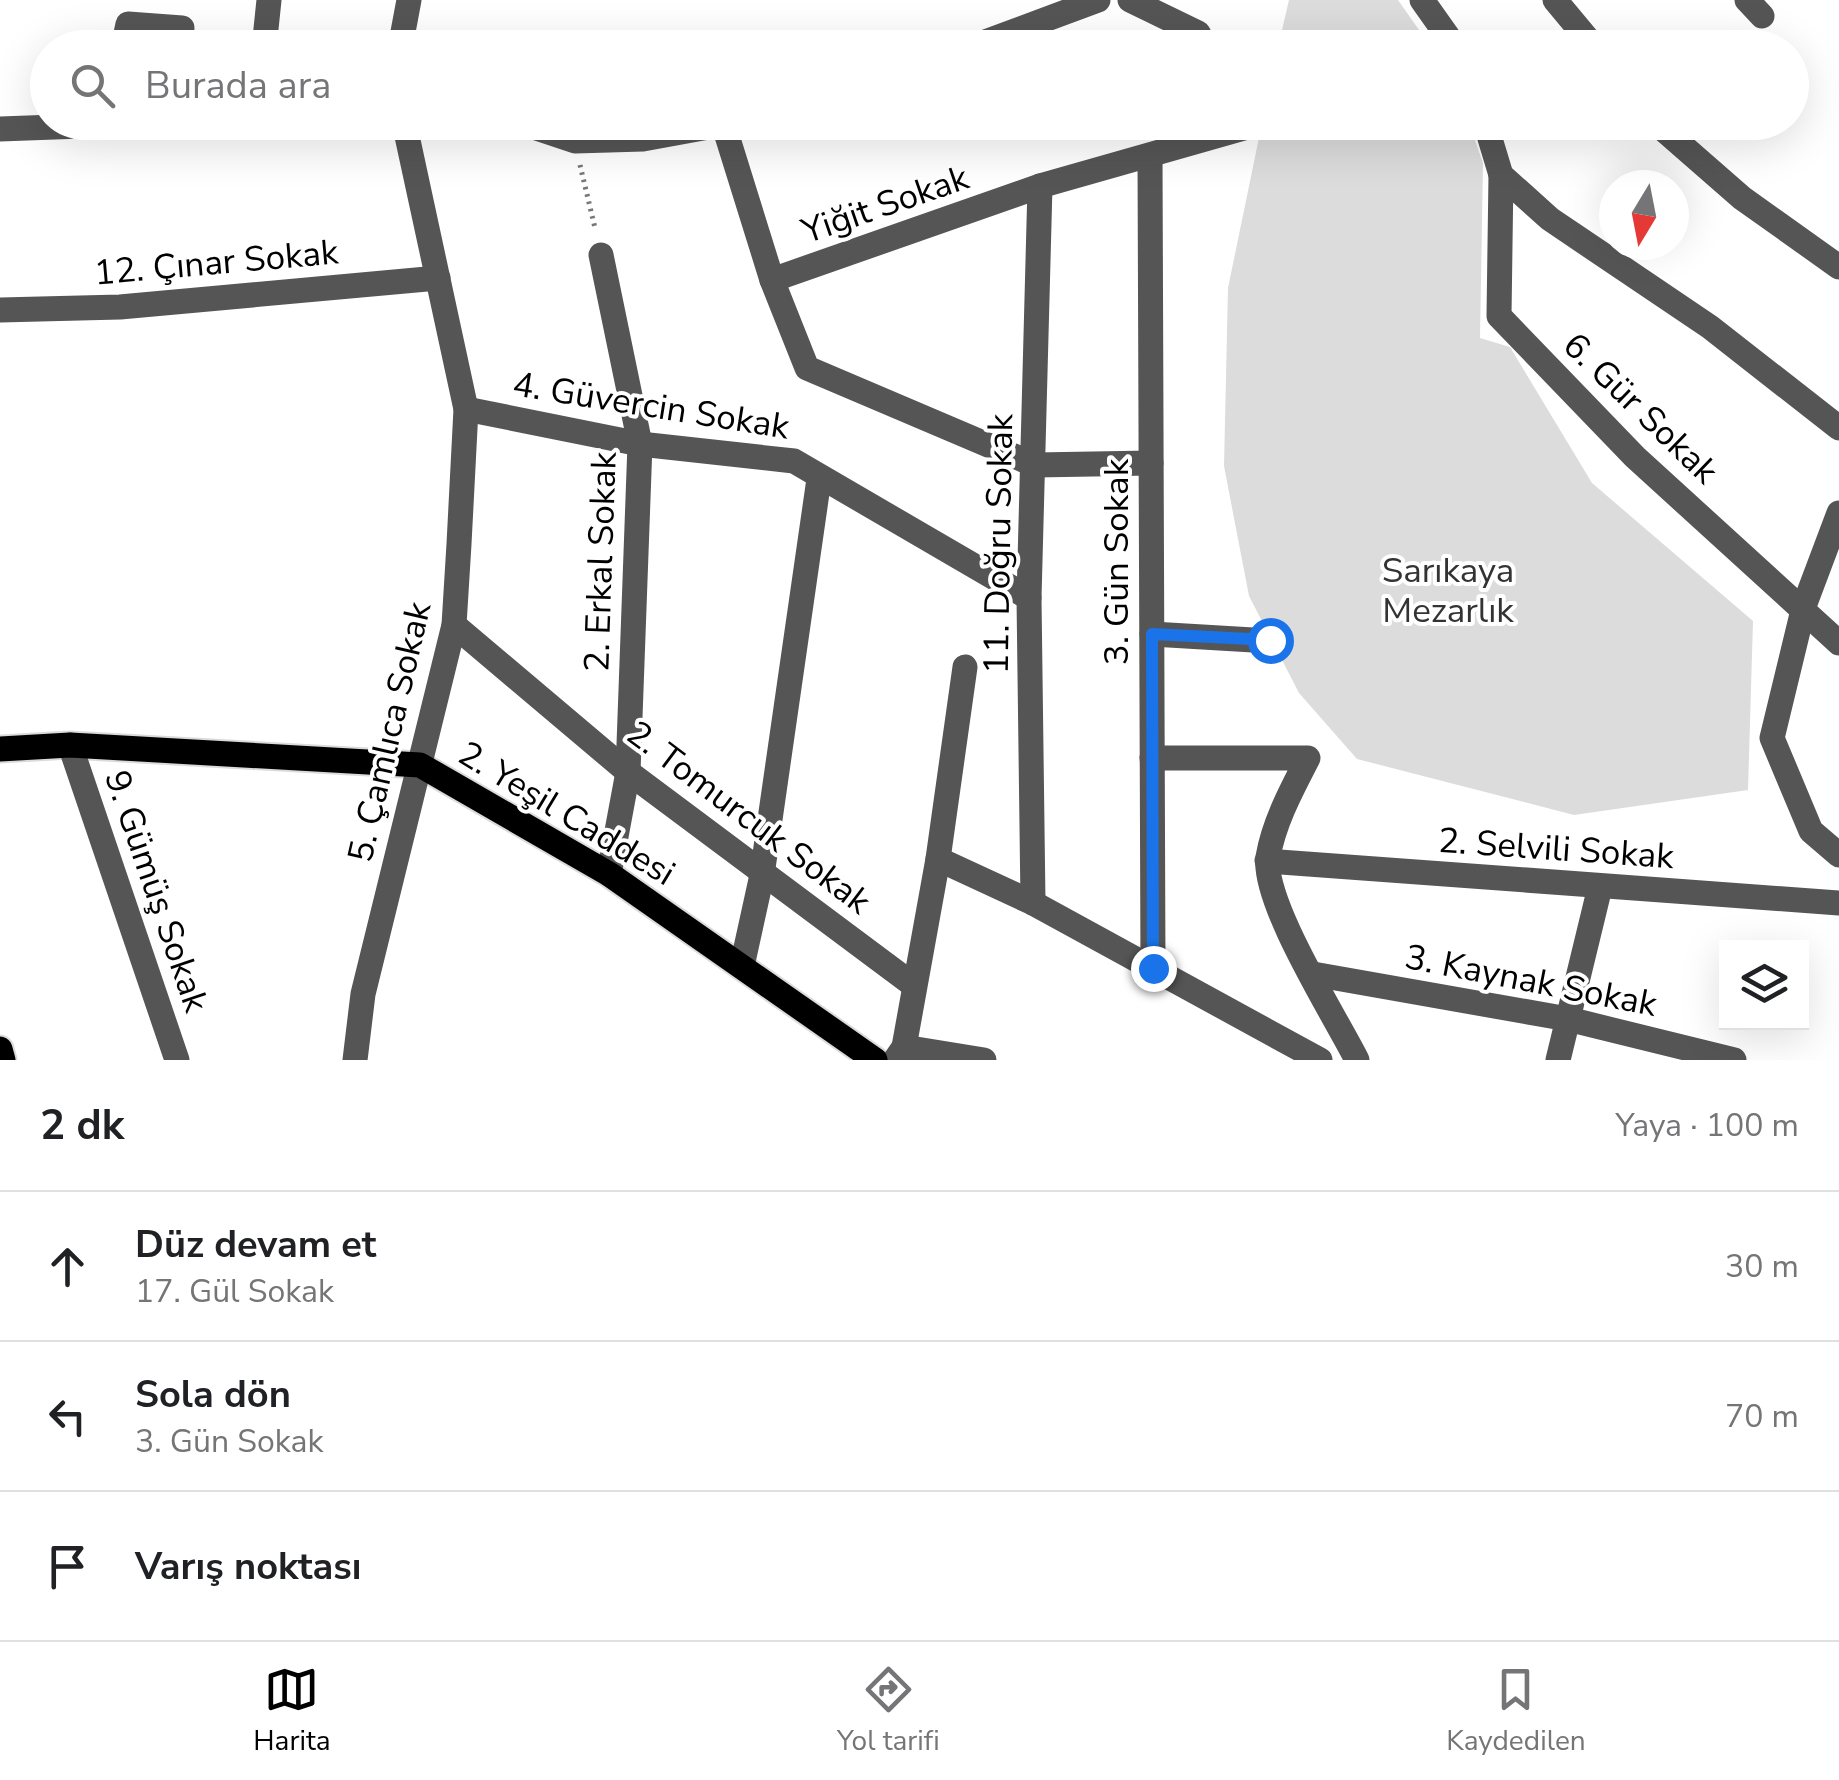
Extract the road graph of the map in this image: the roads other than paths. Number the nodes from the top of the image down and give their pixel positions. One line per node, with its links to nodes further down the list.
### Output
1 (269, 0): 9 (street)
2 (409, 0): 10 (street)
3 (1098, 0): 11 (street)
4 (1130, 0): 12 (street)
5 (1422, 0): 13 (street)
6 (1555, 0): 14 (street)
7 (182, 28): 8 (street)
8 (127, 30)
9 (266, 30)
10 (403, 30)
11 (1017, 30)
12 (1192, 30)
13 (1443, 30)
14 (1580, 30)
15 (30, 128): 16 (street)
16 (0, 129)
17 (408, 140): 29 (street, 5. Çamlıca Sokak)
18 (571, 140): 19 (street)
19 (608, 140)
20 (734, 140): 30 (street)
21 (1200, 140): 24 (street, Yiğit Sokak)
22 (1490, 140): 25 (street)
23 (1676, 140): 28 (street)
24 (1150, 156): 26 (street, Yiğit Sokak); 36 (street, 3. Gün Sokak)
25 (1501, 176): 33 (street); 40 (street, 6. Gür Sokak)
26 (1040, 186): 30 (street, Yiğit Sokak); 35 (street, 11. Doğru Sokak)
27 (601, 255): 34 (street, 2. Erkal Sokak)
28 (1839, 267)
29 (438, 278): 31 (street, 12. Çınar Sokak); 32 (street, 5. Çamlıca Sokak)
30 (772, 280): 35 (street)
31 (0, 310)
32 (466, 409): 34 (street, 4. Güvercin Sokak); 41 (street, 5. Çamlıca Sokak)
33 (1839, 428)
34 (640, 444): 37 (street, 4. Güvercin Sokak); 50 (street, 2. Erkal Sokak)
35 (1035, 464): 36 (street); 39 (street, 11. Doğru Sokak)
36 (1151, 464): 42 (street, 3. Gün Sokak)
37 (819, 478): 39 (street, 4. Güvercin Sokak); 55 (street)
38 (1839, 512): 40 (street)
39 (1029, 598): 57 (street, 11. Doğru Sokak)
40 (1804, 606): 44 (street, 6. Gür Sokak); 51 (street)
41 (454, 624): 49 (street, 5. Çamlıca Sokak); 50 (street, 2. Tomurcuk Sokak)
42 (1152, 634): 43 (street); 48 (street, 3. Gün Sokak)
43 (1270, 640)
44 (1839, 644)
45 (965, 667): 52 (street)
46 (70, 745): 47 (main road, 2. Yeşil Caddesi); 49 (main road, 2. Yeşil Caddesi); 67 (street, 9. Gümüş Sokak)
47 (0, 749)
48 (1152, 758): 53 (street); 60 (street, 3. Gün Sokak)
49 (420, 765): 54 (main road, 2. Yeşil Caddesi); 68 (street, 5. Çamlıca Sokak)
50 (628, 772): 54 (street, 2. Erkal Sokak); 55 (street, 2. Tomurcuk Sokak)
51 (1839, 855)
52 (938, 859): 57 (street); 62 (street)
53 (1268, 861): 56 (street, 2. Selvili Sokak); 61 (street)
54 (609, 874): 59 (main road, 2. Yeşil Caddesi)
55 (762, 876): 59 (street); 62 (street, 2. Tomurcuk Sokak)
56 (1600, 886): 58 (street, 2. Selvili Sokak); 63 (street)
57 (1033, 903): 60 (street)
58 (1839, 903)
59 (742, 966): 69 (main road, 2. Yeşil Caddesi)
60 (1153, 968): 71 (street)
61 (1313, 974): 63 (street, 3. Kaynak Sokak); 72 (street)
62 (912, 984): 65 (street)
63 (1568, 1019): 73 (street); 74 (street, 3. Kaynak Sokak)
64 (0, 1050): 66 (main road)
65 (900, 1053): 70 (street)
66 (3, 1060)
67 (177, 1060)
68 (355, 1060)
69 (875, 1060)
70 (984, 1060)
71 (1320, 1060)
72 (1357, 1060)
73 (1558, 1060)
74 (1734, 1060)

